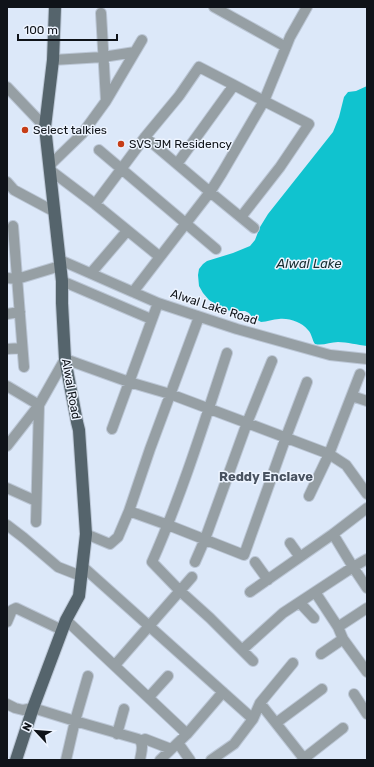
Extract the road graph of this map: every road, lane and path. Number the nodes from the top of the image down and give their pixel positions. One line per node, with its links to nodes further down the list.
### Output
1 (55, 7): 9 (main road, Alwal Road)
2 (214, 7): 6 (street)
3 (307, 7): 6 (street)
4 (101, 13): 8 (street)
5 (142, 40): 7 (street)
6 (286, 47): 13 (street)
7 (135, 52): 8 (street); 12 (street)
8 (103, 57): 9 (street); 12 (street)
9 (53, 60): 14 (main road, Alwal Road)
10 (234, 84): 13 (street); 15 (street); 17 (street)
11 (7, 87): 14 (street)
12 (106, 101): 18 (street)
13 (264, 101): 21 (street); 24 (street)
14 (45, 127): 18 (main road, Alwal Road)
15 (145, 137): 17 (street); 19 (street)
16 (99, 150): 19 (street)
17 (177, 164): 21 (street)
18 (50, 167): 22 (street); 23 (main road, Alwal Road)
19 (122, 168): 22 (street); 25 (street)
20 (7, 182): 23 (street)
21 (210, 192): 24 (street); 25 (street)
22 (95, 204): 28 (street)
23 (55, 212): 32 (main road, Alwal Road)
24 (240, 217): 27 (street)
25 (186, 223): 30 (street); 31 (street)
26 (13, 226): 29 (street)
27 (254, 228)
28 (127, 231): 31 (street); 33 (street)
29 (11, 247): 34 (street)
30 (216, 249)
31 (160, 257): 36 (street)
32 (60, 263): 33 (street, Alwal Lake Road); 34 (street); 35 (main road, Alwal Road)
33 (91, 273): 36 (street, Alwal Lake Road)
34 (12, 278): 38 (street)
35 (62, 281): 41 (street); 45 (main road, Alwal Road)
36 (133, 292): 37 (street, Alwal Lake Road)
37 (158, 303): 40 (street, Alwal Lake Road); 41 (street)
38 (20, 312): 39 (street); 42 (street)
39 (7, 314)
40 (199, 317): 46 (street, Alwal Lake Road); 53 (street)
41 (151, 319): 50 (street)
42 (22, 348): 43 (street); 48 (street)
43 (7, 349)
44 (227, 353): 57 (street)
45 (65, 359): 50 (street); 56 (street); 72 (main road, Alwal Road)
46 (367, 359)
47 (272, 361): 58 (street)
48 (24, 367)
49 (360, 374): 54 (street)
50 (129, 382): 53 (street); 59 (street)
51 (308, 382): 60 (street)
52 (7, 386): 56 (street)
53 (170, 394): 57 (street); 68 (street)
54 (352, 396): 55 (street); 62 (street)
55 (367, 402)
56 (39, 405): 61 (street); 66 (street)
57 (209, 408): 58 (street); 71 (street)
58 (247, 423): 60 (street); 74 (street)
59 (112, 428)
60 (286, 438): 62 (street); 74 (street)
61 (8, 442)
62 (329, 454): 64 (street); 65 (street)
63 (7, 488): 66 (street)
64 (367, 494)
65 (309, 496)
66 (36, 501): 69 (street)
67 (367, 508): 73 (street)
68 (129, 511): 71 (street); 72 (street)
69 (36, 522)
70 (7, 525): 81 (street)
71 (168, 525): 74 (street); 85 (street)
72 (86, 534): 81 (main road, Alwal Road)
73 (333, 534): 76 (street); 80 (street)
74 (205, 539): 78 (street)
75 (290, 543): 76 (street)
76 (300, 557): 83 (street)
77 (367, 559): 80 (street)
78 (195, 562)
79 (255, 562): 83 (street)
80 (353, 567): 84 (street); 87 (street)
81 (82, 571): 92 (main road, Alwal Road); 93 (street)
82 (192, 577): 85 (street)
83 (268, 580): 86 (street)
84 (367, 588)
85 (180, 590): 93 (street); 96 (street)
86 (250, 592)
87 (315, 592): 88 (street); 94 (street)
88 (300, 603): 90 (street); 96 (street)
89 (367, 608): 94 (street)
90 (314, 618)
91 (7, 622): 92 (street)
92 (64, 625): 101 (street); 111 (main road, Alwal Road)
93 (149, 626): 101 (street); 106 (street)
94 (338, 627): 95 (street)
95 (343, 639): 97 (street); 98 (street)
96 (242, 650): 99 (street)
97 (322, 654)
98 (363, 658): 102 (street)
99 (253, 661)
100 (293, 663): 109 (street)
101 (115, 665): 108 (street)
102 (367, 672)
103 (88, 676): 115 (street)
104 (168, 676): 108 (street)
105 (322, 689): 116 (street)
106 (223, 692): 114 (street); 119 (street)
107 (354, 694): 113 (street)
108 (149, 697): 119 (street)
109 (260, 703): 114 (street); 116 (street)
110 (7, 704): 111 (street)
111 (33, 708): 115 (street); 122 (main road, Alwal Road)
112 (124, 709): 118 (street)
113 (367, 714)
114 (253, 719): 127 (street)
115 (75, 721): 118 (street); 123 (street)
116 (276, 723): 128 (street)
117 (343, 728): 128 (street)
118 (117, 734): 120 (street)
119 (187, 734): 121 (street)
120 (141, 740): 121 (street); 124 (street)
121 (175, 746): 125 (street); 126 (street)
122 (16, 760)
123 (66, 760)
124 (140, 760)
125 (160, 760)
126 (190, 760)
127 (211, 760)
128 (304, 760)

